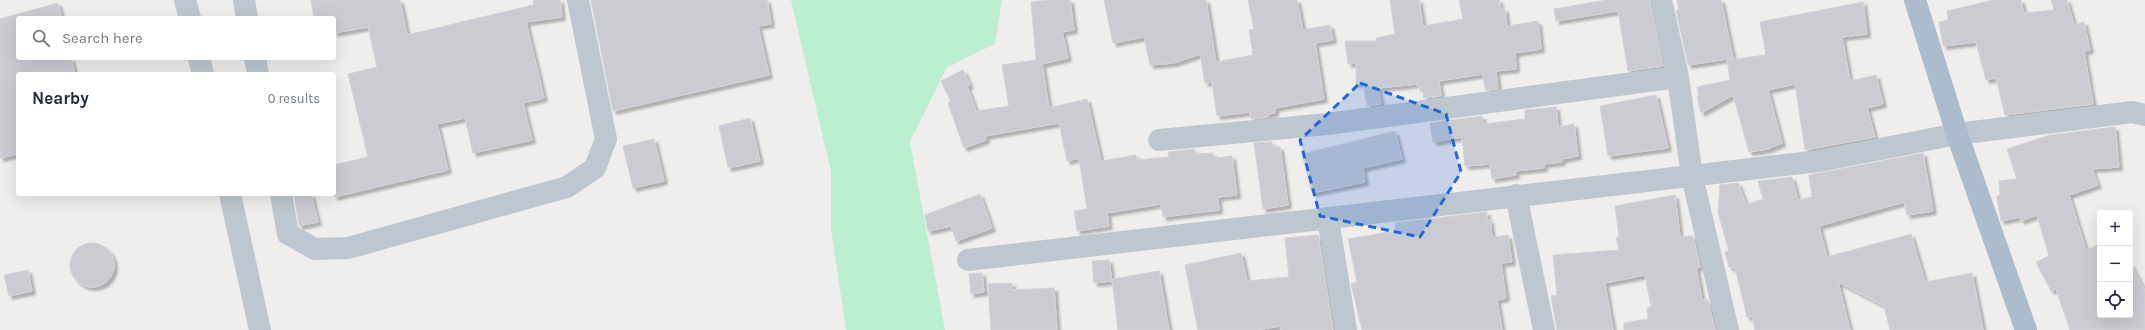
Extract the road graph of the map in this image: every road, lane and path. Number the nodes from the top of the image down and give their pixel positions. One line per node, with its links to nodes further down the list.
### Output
1 (185, 0): 7 (street)
2 (244, 0): 8 (street)
3 (578, 0): 20 (street)
4 (1660, 0): 13 (street)
5 (1903, 0): 15 (main road)
6 (1915, 0): 15 (main road)
7 (189, 16)
8 (247, 16)
9 (199, 60): 11 (street)
10 (255, 60): 12 (street)
11 (202, 72)
12 (258, 72)
13 (1678, 77): 16 (street); 17 (street)
14 (2141, 109): 15 (street)
15 (1951, 135): 17 (street); 27 (main road); 28 (main road)
16 (1159, 140)
17 (1692, 176): 18 (street); 26 (street)
18 (1516, 195): 21 (street); 25 (street)
19 (230, 196): 23 (street)
20 (281, 196)
21 (1328, 219): 22 (street); 24 (street)
22 (968, 260)
23 (260, 330)
24 (1346, 330)
25 (1544, 330)
26 (1728, 330)
27 (2011, 330)
28 (2026, 330)

